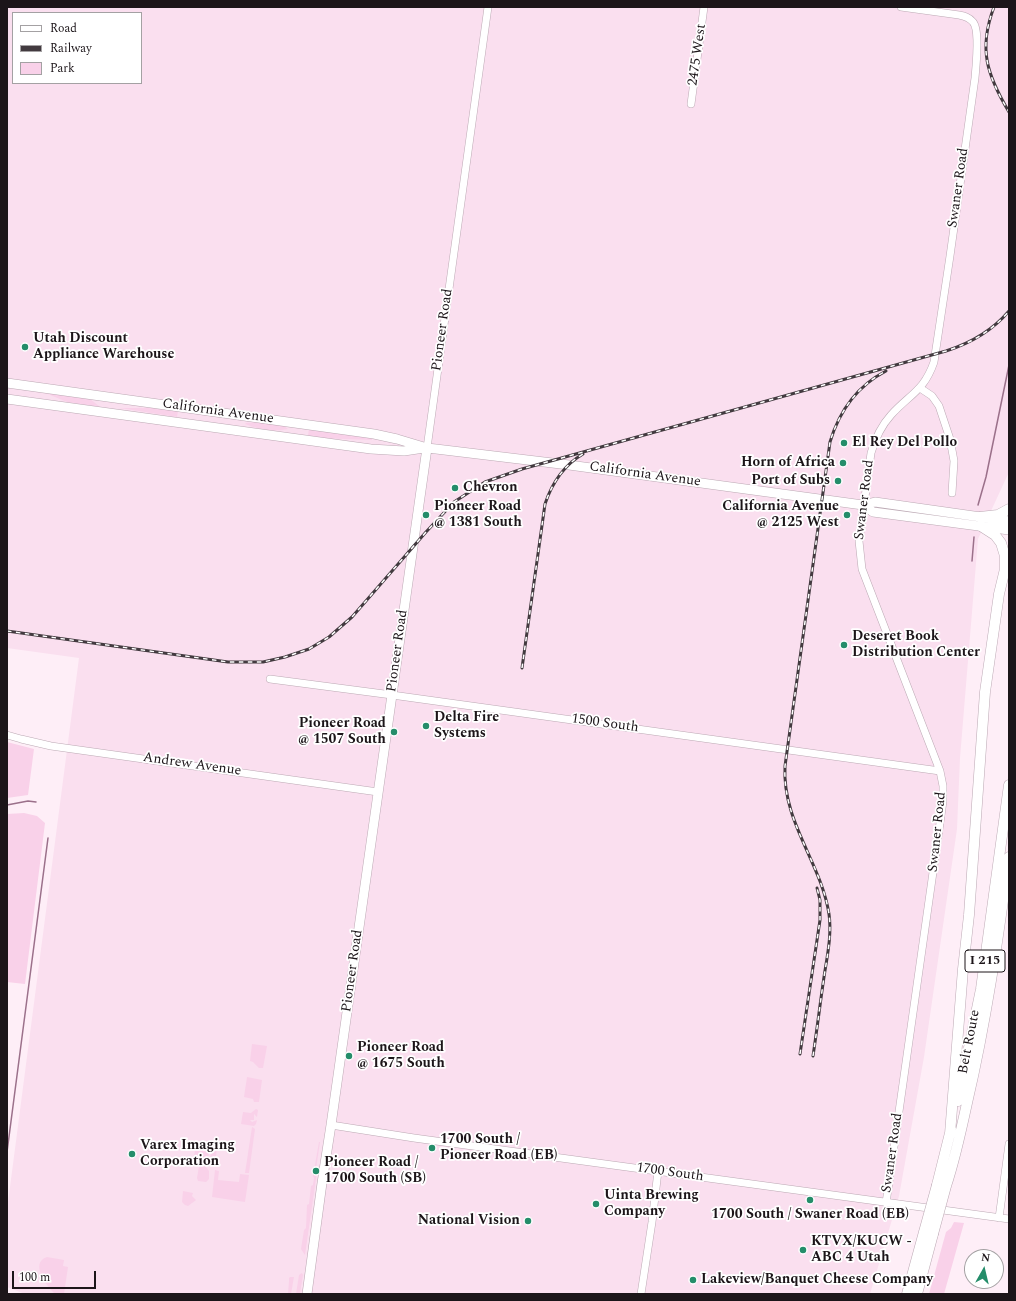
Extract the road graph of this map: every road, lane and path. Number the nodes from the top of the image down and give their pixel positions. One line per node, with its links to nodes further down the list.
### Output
1 (488, 7): 18 (street, Pioneer Road)
2 (704, 7): 4 (street, 2475 West)
3 (901, 7): 7 (street, Swaner Road)
4 (691, 104)
5 (7, 383): 6 (main road, California Avenue)
6 (24, 386): 8 (main road, California Avenue); 10 (main road)
7 (920, 388): 19 (street); 20 (street, Swaner Road)
8 (111, 398): 11 (main road, California Avenue); 12 (main road)
9 (7, 399): 10 (main road, California Avenue)
10 (22, 401): 12 (main road, California Avenue)
11 (204, 410): 13 (main road, California Avenue); 15 (main road)
12 (109, 413): 15 (main road, California Avenue)
13 (235, 415): 14 (main road, California Avenue); 16 (main road)
14 (295, 423): 17 (main road); 18 (main road, California Avenue)
15 (202, 426): 16 (main road, California Avenue)
16 (233, 430): 17 (main road, California Avenue)
17 (292, 438): 18 (main road, California Avenue)
18 (427, 448): 20 (main road, California Avenue); 27 (main road, Pioneer Road)
19 (952, 493)
20 (863, 505): 22 (main road, California Avenue); 29 (street, Swaner Road)
21 (1009, 509): 22 (highway)
22 (980, 521): 23 (main road, California Avenue); 24 (main road, California Avenue); 25 (highway)
23 (1009, 521)
24 (1009, 530)
25 (1007, 565): 36 (highway)
26 (270, 680): 27 (street, 1500 South)
27 (392, 694): 29 (street, 1500 South); 31 (main road, Pioneer Road)
28 (7, 735): 31 (street, Andrew Avenue)
29 (940, 771): 40 (street, Swaner Road)
30 (1009, 785): 36 (highway, Belt Route / I 215)
31 (378, 792): 35 (main road, Pioneer Road)
32 (1009, 857): 34 (highway, Belt Route / I 215)
33 (1009, 875): 34 (highway)
34 (1004, 897): 39 (highway, Belt Route / I 215)
35 (331, 1125): 38 (street, 1700 South); 44 (main road, Pioneer Road)
36 (950, 1134): 39 (highway, Belt Route / I 215)
37 (1009, 1144): 41 (street)
38 (658, 1171): 40 (street, 1700 South); 45 (street)
39 (942, 1185): 43 (highway, Belt Route / I 215, bridge)
40 (886, 1202): 41 (street, 1700 South)
41 (999, 1218): 42 (street, 1700 South)
42 (1009, 1219)
43 (928, 1233): 46 (highway, Belt Route / I 215); 47 (highway, Belt Route / I 215)
44 (307, 1294)
45 (641, 1294)
46 (907, 1294)
47 (917, 1294)

